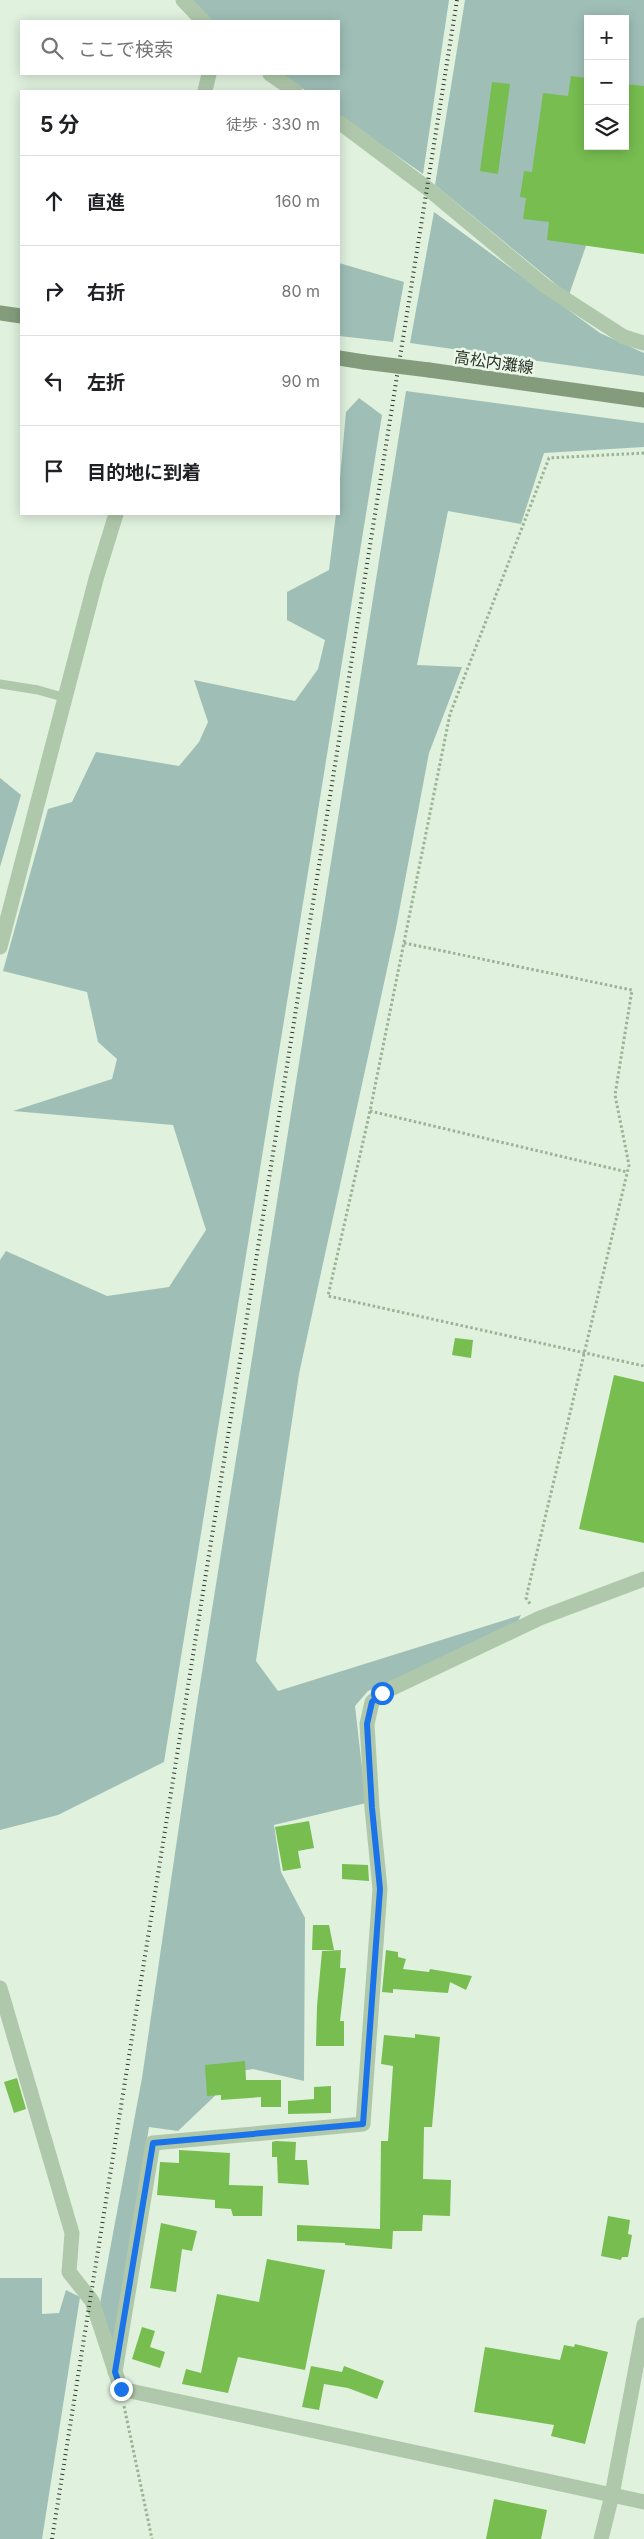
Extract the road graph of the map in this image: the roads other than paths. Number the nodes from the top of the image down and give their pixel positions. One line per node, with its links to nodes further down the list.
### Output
1 (183, 0): 2 (street)
2 (202, 20)
3 (209, 75): 5 (street)
4 (271, 75): 6 (street)
5 (205, 90)
6 (294, 90)
7 (340, 123): 10 (street)
8 (0, 313): 9 (main road)
9 (20, 316)
10 (644, 343)
11 (340, 358): 12 (main road, 高松内灘線, bridge)
12 (644, 400)
13 (116, 515): 15 (street)
14 (0, 684): 15 (lane)
15 (66, 698): 16 (street)
16 (0, 947)
17 (644, 1579): 20 (street)
18 (0, 1988): 20 (street)
19 (644, 2325): 21 (street)
20 (115, 2372): 21 (street)
21 (612, 2495): 22 (street); 23 (street)
22 (644, 2502)
23 (601, 2539)

